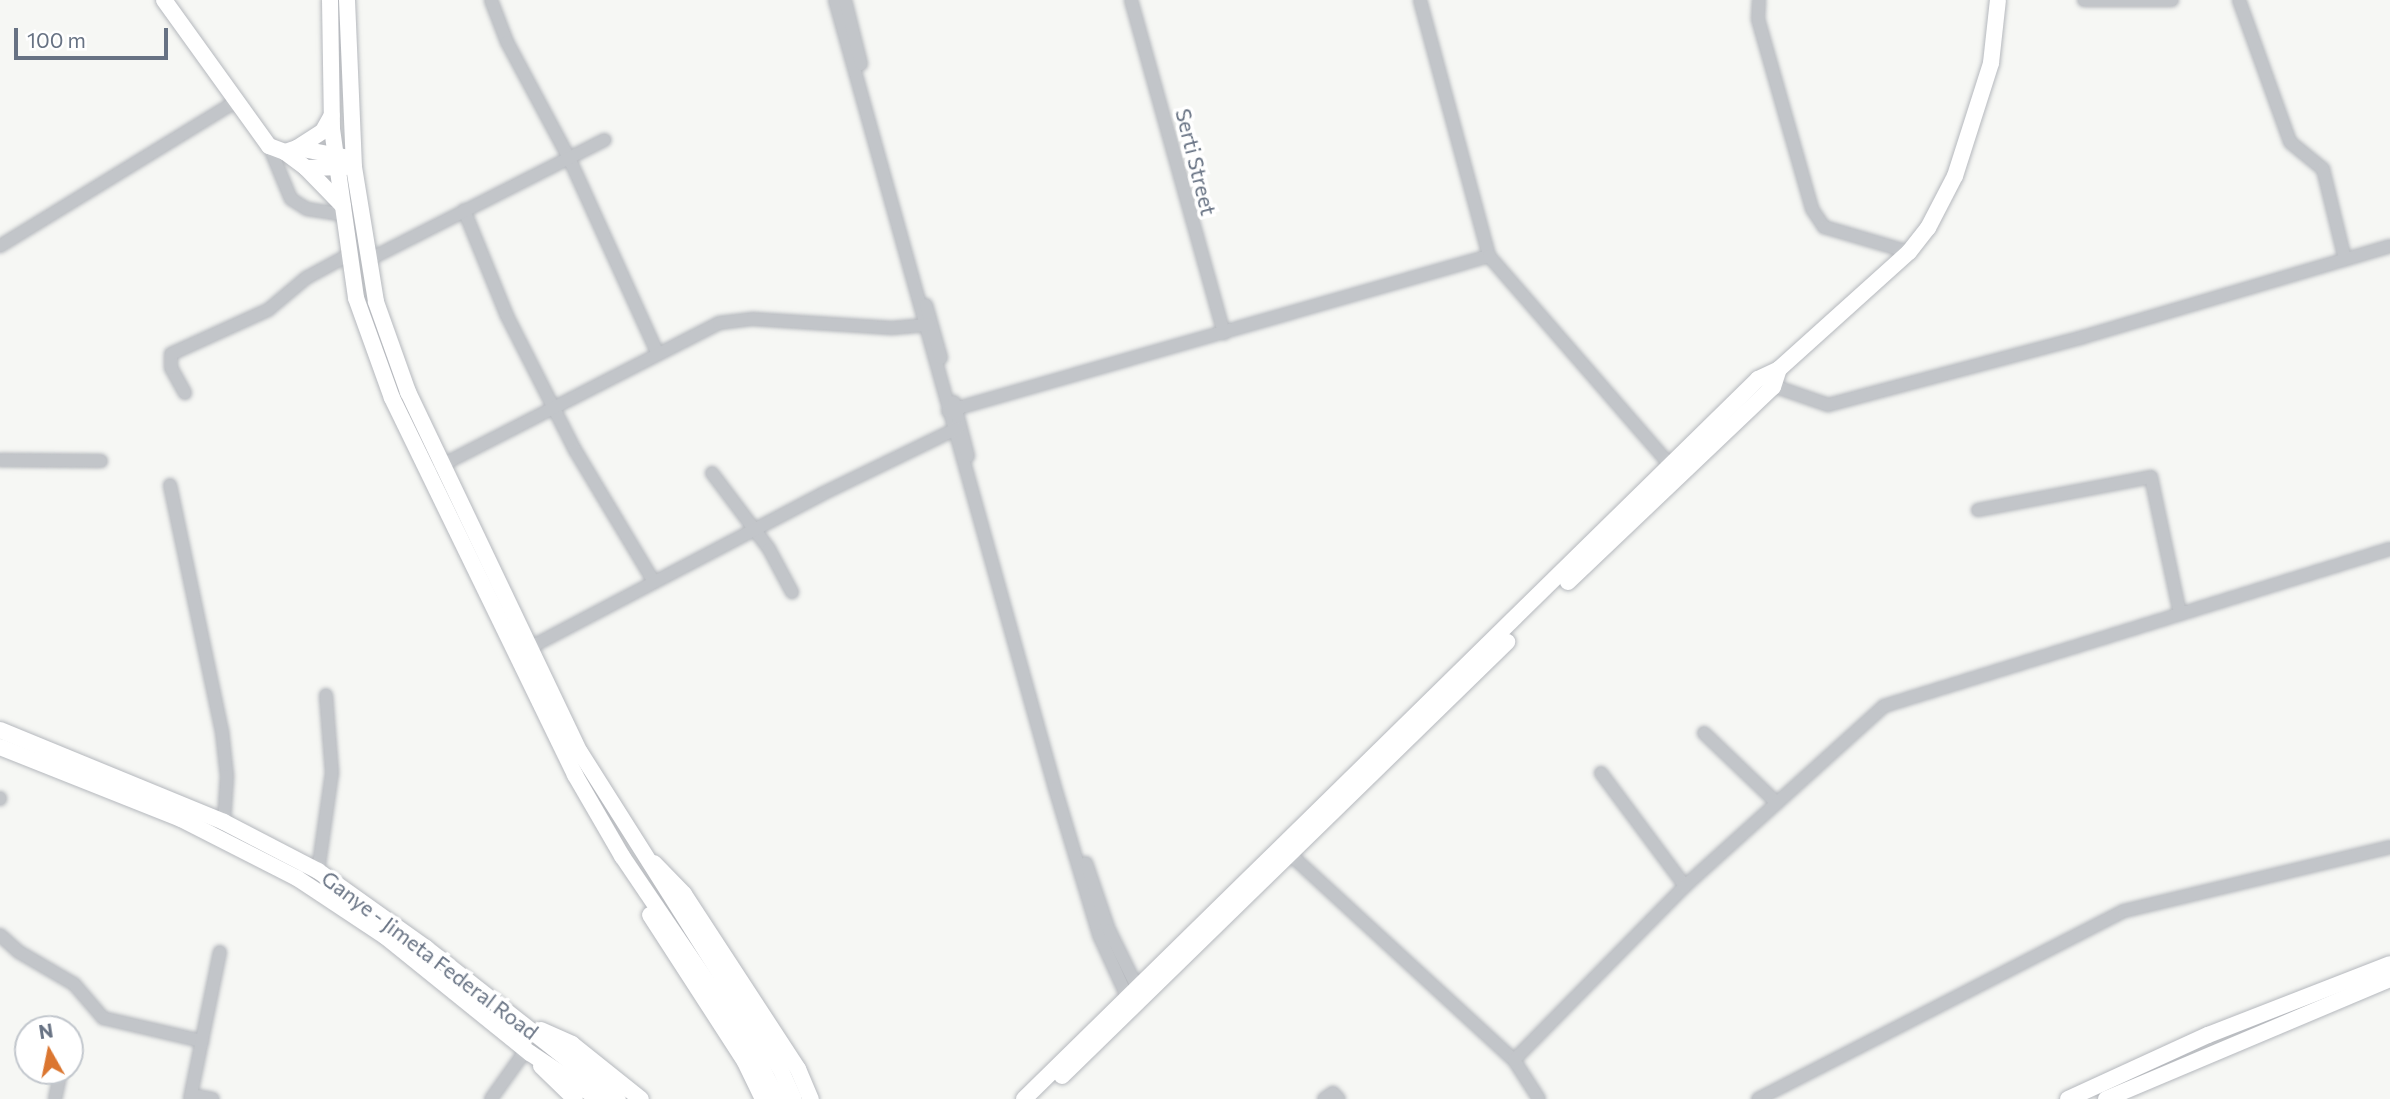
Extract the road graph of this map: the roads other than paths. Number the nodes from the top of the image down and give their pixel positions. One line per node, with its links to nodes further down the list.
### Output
1 (164, 0): 14 (main road)
2 (330, 0): 15 (main road)
3 (347, 0): 20 (main road)
4 (491, 0): 18 (street)
5 (835, 0): 31 (street)
6 (845, 0): 31 (street)
7 (1131, 0): 32 (street, Serti Street)
8 (1420, 0): 28 (street)
9 (1759, 0): 26 (street)
10 (1998, 0): 26 (main road)
11 (2084, 0): 12 (street)
12 (2172, 0)
13 (2238, 0): 30 (street)
14 (237, 101): 17 (main road); 24 (street)
15 (332, 115): 17 (main road); 19 (main road)
16 (605, 140): 18 (street)
17 (283, 149): 19 (main road); 21 (main road); 23 (street)
18 (569, 158): 22 (street); 33 (street)
19 (337, 162): 20 (main road); 21 (main road); 23 (main road)
20 (354, 162): 29 (main road)
21 (306, 169): 23 (main road)
22 (464, 210): 29 (street); 38 (street)
23 (344, 211): 27 (main road)
24 (0, 246)
25 (2390, 246): 30 (street)
26 (1909, 252): 34 (main road)
27 (352, 253): 37 (street); 63 (main road)
28 (1489, 256): 32 (street); 44 (street)
29 (370, 258): 43 (main road)
30 (2345, 259): 36 (street)
31 (928, 326): 33 (street); 39 (street)
32 (1224, 333): 39 (street)
33 (657, 352): 38 (street)
34 (1779, 369): 35 (main road); 36 (main road)
35 (1758, 379): 36 (street); 44 (main road)
36 (1773, 387): 64 (main road)
37 (185, 393)
38 (553, 407): 43 (street); 50 (street)
39 (952, 410): 40 (street)
40 (957, 429): 48 (street); 72 (street)
41 (0, 460): 42 (street)
42 (101, 461)
43 (440, 466): 53 (main road)
44 (1672, 467): 72 (main road)
45 (712, 473): 48 (street)
46 (170, 485): 60 (street)
47 (1978, 510): 52 (street)
48 (753, 530): 50 (street); 51 (street)
49 (2390, 549): 52 (street)
50 (654, 582): 53 (street)
51 (792, 592)
52 (2180, 614): 59 (street)
53 (529, 648): 61 (main road)
54 (326, 695): 65 (street)
55 (0, 730): 60 (main road, Ganye - Jimeta Federal Road)
56 (1704, 733): 59 (street)
57 (0, 747): 75 (main road, Ganye - Jimeta Federal Road)
58 (1601, 773): 67 (street)
59 (1777, 803): 67 (street)
60 (224, 822): 65 (main road, Ganye - Jimeta Federal Road)
61 (634, 843): 66 (main road); 88 (main road)
62 (2390, 847): 94 (street)
63 (622, 856): 66 (main road); 78 (main road)
64 (1292, 856): 72 (main road); 76 (street)
65 (318, 871): 73 (main road, Ganye - Jimeta Federal Road)
66 (651, 884): 86 (main road); 87 (main road)
67 (1685, 886): 76 (street)
68 (0, 935): 74 (street)
69 (220, 953): 74 (street)
70 (2390, 964): 95 (main road)
71 (2390, 979): 79 (main road)
72 (1135, 997): 89 (main road); 90 (main road)
73 (513, 1017): 84 (main road, Ganye - Jimeta Federal Road); 85 (main road)
74 (202, 1041): 77 (street)
75 (532, 1054): 81 (street); 82 (main road); 83 (main road, Ganye - Jimeta Federal Road)
76 (1514, 1060): 93 (street)
77 (191, 1097): 80 (street)
78 (762, 1097)
79 (2114, 1097)
80 (213, 1099)
81 (491, 1099)
82 (575, 1099)
83 (599, 1099)
84 (618, 1099)
85 (641, 1099)
86 (778, 1099)
87 (794, 1099)
88 (811, 1099)
89 (1024, 1099)
90 (1038, 1099)
91 (1324, 1099): 92 (street)
92 (1339, 1099)
93 (1539, 1099)
94 (1758, 1099)
95 (2068, 1099)

